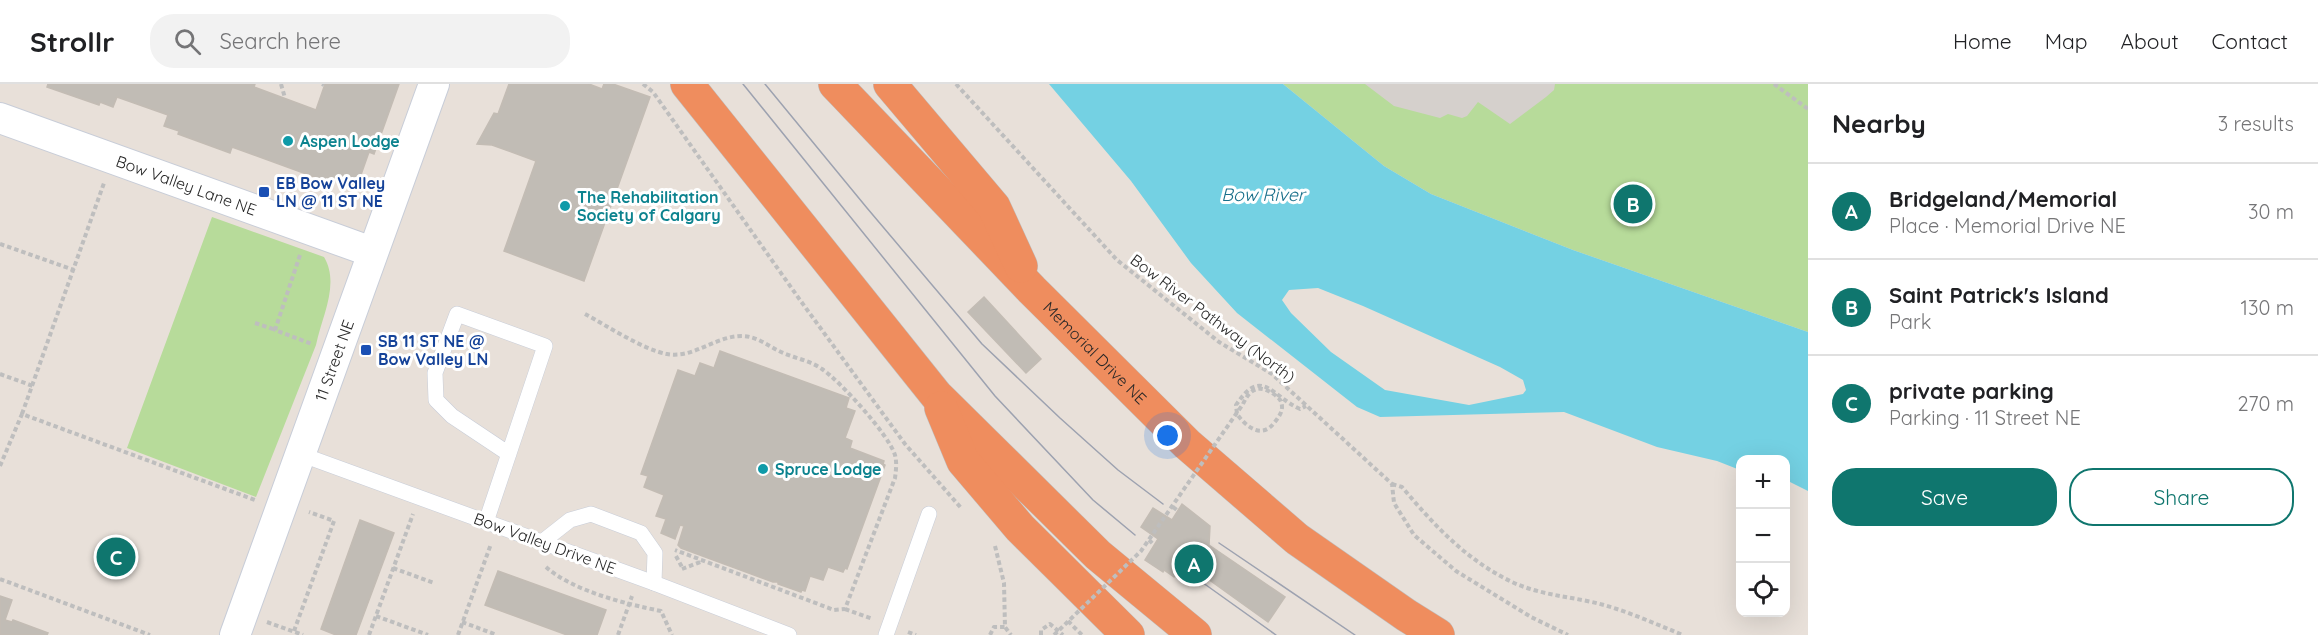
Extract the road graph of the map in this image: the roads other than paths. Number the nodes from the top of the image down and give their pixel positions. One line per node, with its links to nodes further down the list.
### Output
1 (434, 84): 6 (street, 11 Street NE)
2 (687, 84): 8 (highway)
3 (835, 84): 7 (highway, Memorial Drive NE)
4 (890, 84): 7 (highway)
5 (0, 118): 6 (street, Bow Valley Lane NE)
6 (372, 252): 9 (street, 11 Street NE)
7 (1032, 290): 20 (highway, Memorial Drive NE)
8 (936, 395): 18 (highway); 19 (highway)
9 (300, 454): 12 (lane, Bow Valley Drive NE); 15 (street, 11 Street NE)
10 (509, 454): 10 (lane); 12 (lane)
11 (929, 514): 17 (lane)
12 (486, 522): 13 (lane, Bow Valley Drive NE)
13 (542, 542): 14 (lane, Bow Valley Drive NE); 14 (lane)
14 (654, 583): 16 (lane, Bow Valley Drive NE)
15 (239, 624)
16 (789, 635)
17 (886, 635)
18 (1128, 635)
19 (1196, 635)
20 (1438, 635)

